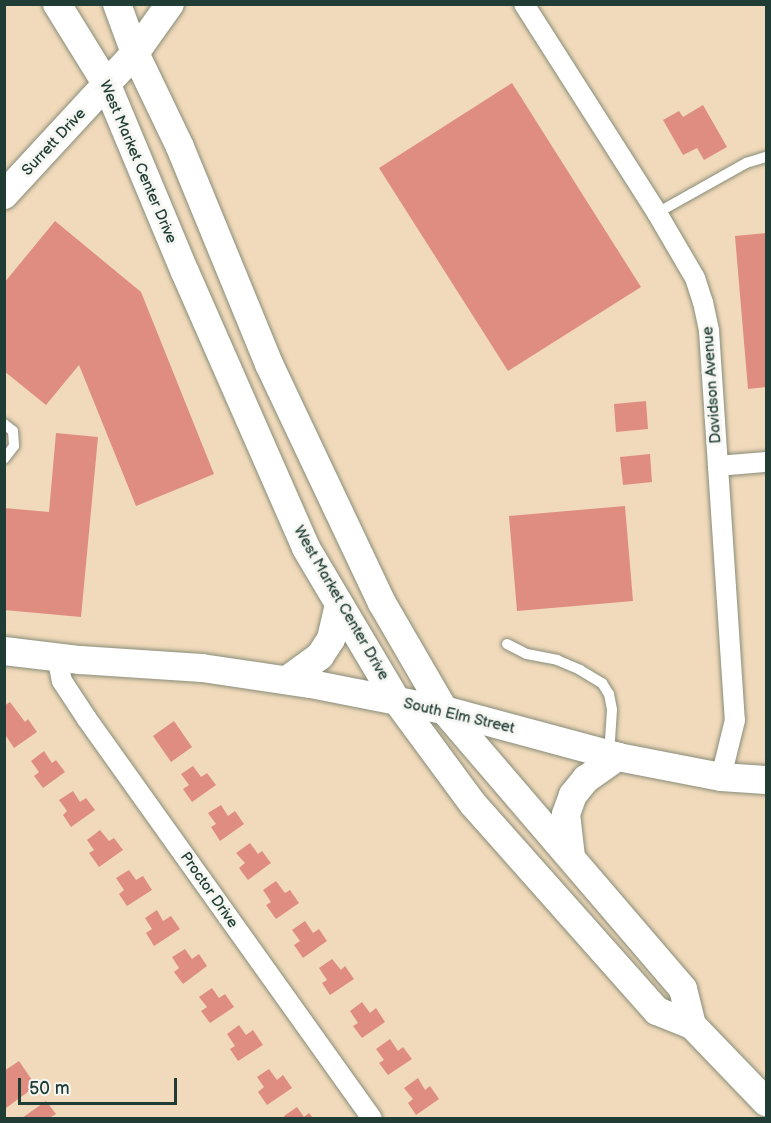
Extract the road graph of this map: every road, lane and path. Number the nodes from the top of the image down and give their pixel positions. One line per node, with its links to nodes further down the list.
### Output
1 (57, 4): 6 (main road, West Market Center Drive)
2 (117, 4): 5 (main road, West Market Center Drive)
3 (170, 4): 5 (main road, Surrett Drive)
4 (524, 4): 9 (street, Davidson Avenue)
5 (135, 53): 6 (main road, Surrett Drive); 20 (main road, West Market Center Drive)
6 (107, 85): 8 (main road, Surrett Drive); 14 (main road, West Market Center Drive)
7 (766, 157): 9 (lane)
8 (4, 195)
9 (657, 213): 13 (street, Davidson Avenue)
10 (4, 424): 11 (lane)
11 (4, 459)
12 (766, 462): 13 (street)
13 (718, 466): 22 (street, Davidson Avenue)
14 (339, 604): 18 (main road); 19 (main road, West Market Center Drive)
15 (507, 644): 21 (lane)
16 (4, 651): 17 (main road, South Elm Street)
17 (57, 656): 18 (main road, South Elm Street); 27 (street, Proctor Drive)
18 (287, 680): 19 (main road, South Elm Street)
19 (397, 701): 20 (main road, South Elm Street); 25 (main road, West Market Center Drive)
20 (444, 711): 21 (main road, South Elm Street); 24 (main road, West Market Center Drive)
21 (613, 756): 22 (main road, South Elm Street); 24 (main road)
22 (721, 777): 23 (main road, South Elm Street)
23 (766, 780)
24 (571, 857): 25 (main road, West Market Center Drive)
25 (692, 1024): 26 (main road, West Market Center Drive)
26 (766, 1102)
27 (372, 1119)

